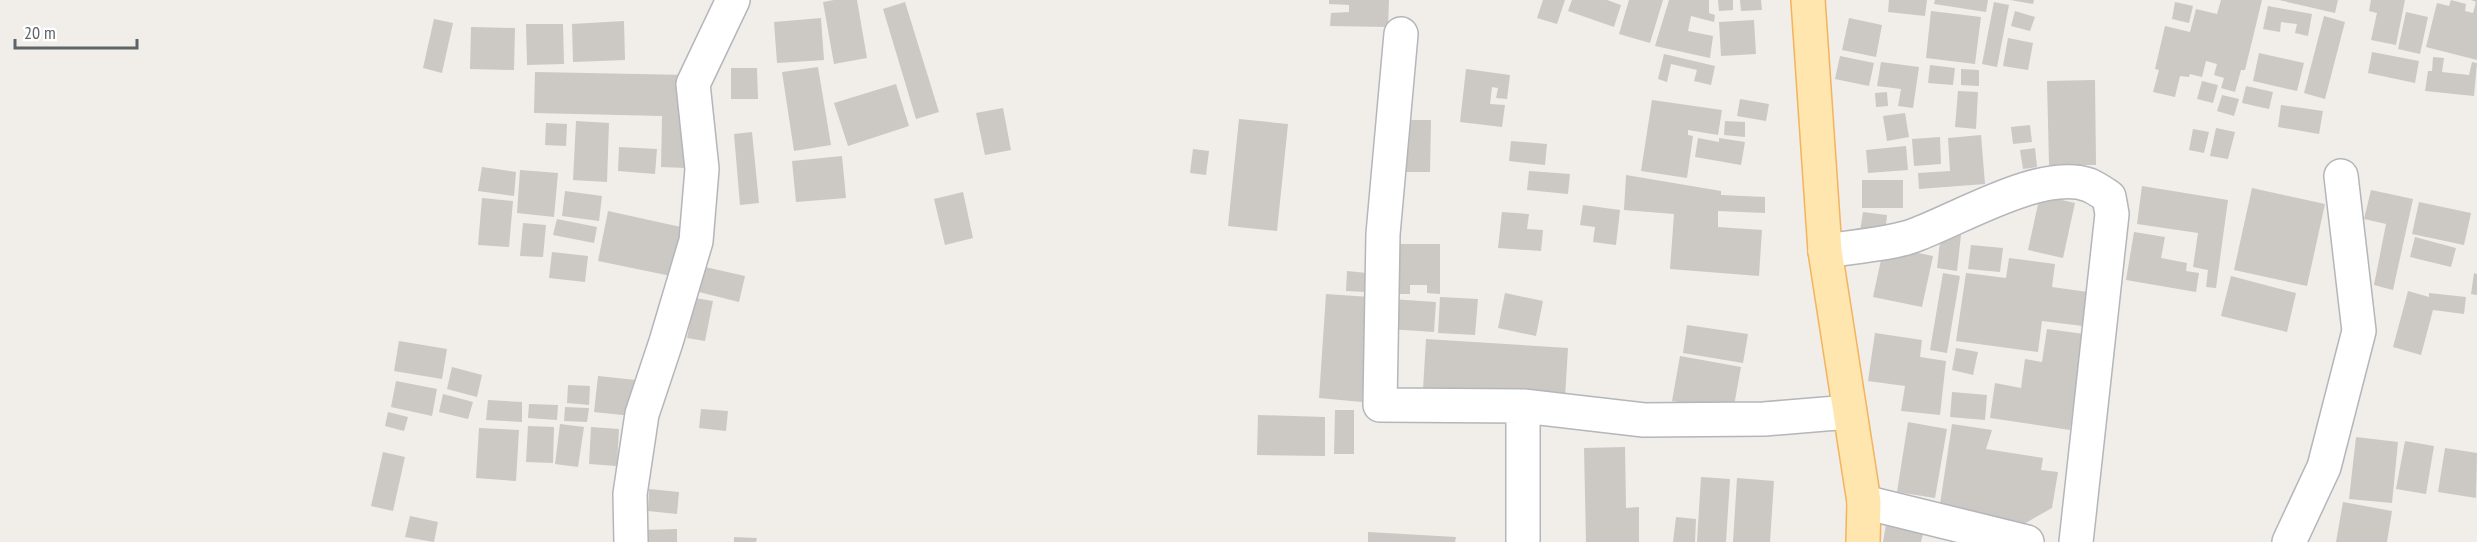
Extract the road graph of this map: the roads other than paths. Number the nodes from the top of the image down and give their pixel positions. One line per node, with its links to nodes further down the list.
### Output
1 (733, 0): 9 (street)
2 (1808, 0): 5 (main road)
3 (1401, 34): 6 (street)
4 (2341, 176): 14 (street)
5 (1825, 251): 7 (main road); 13 (street)
6 (1523, 406): 7 (street); 10 (street)
7 (1850, 412): 8 (main road)
8 (1864, 502): 11 (main road); 12 (street)
9 (631, 542)
10 (1523, 542)
11 (1863, 542)
12 (2027, 542)
13 (2076, 542)
14 (2289, 542)

